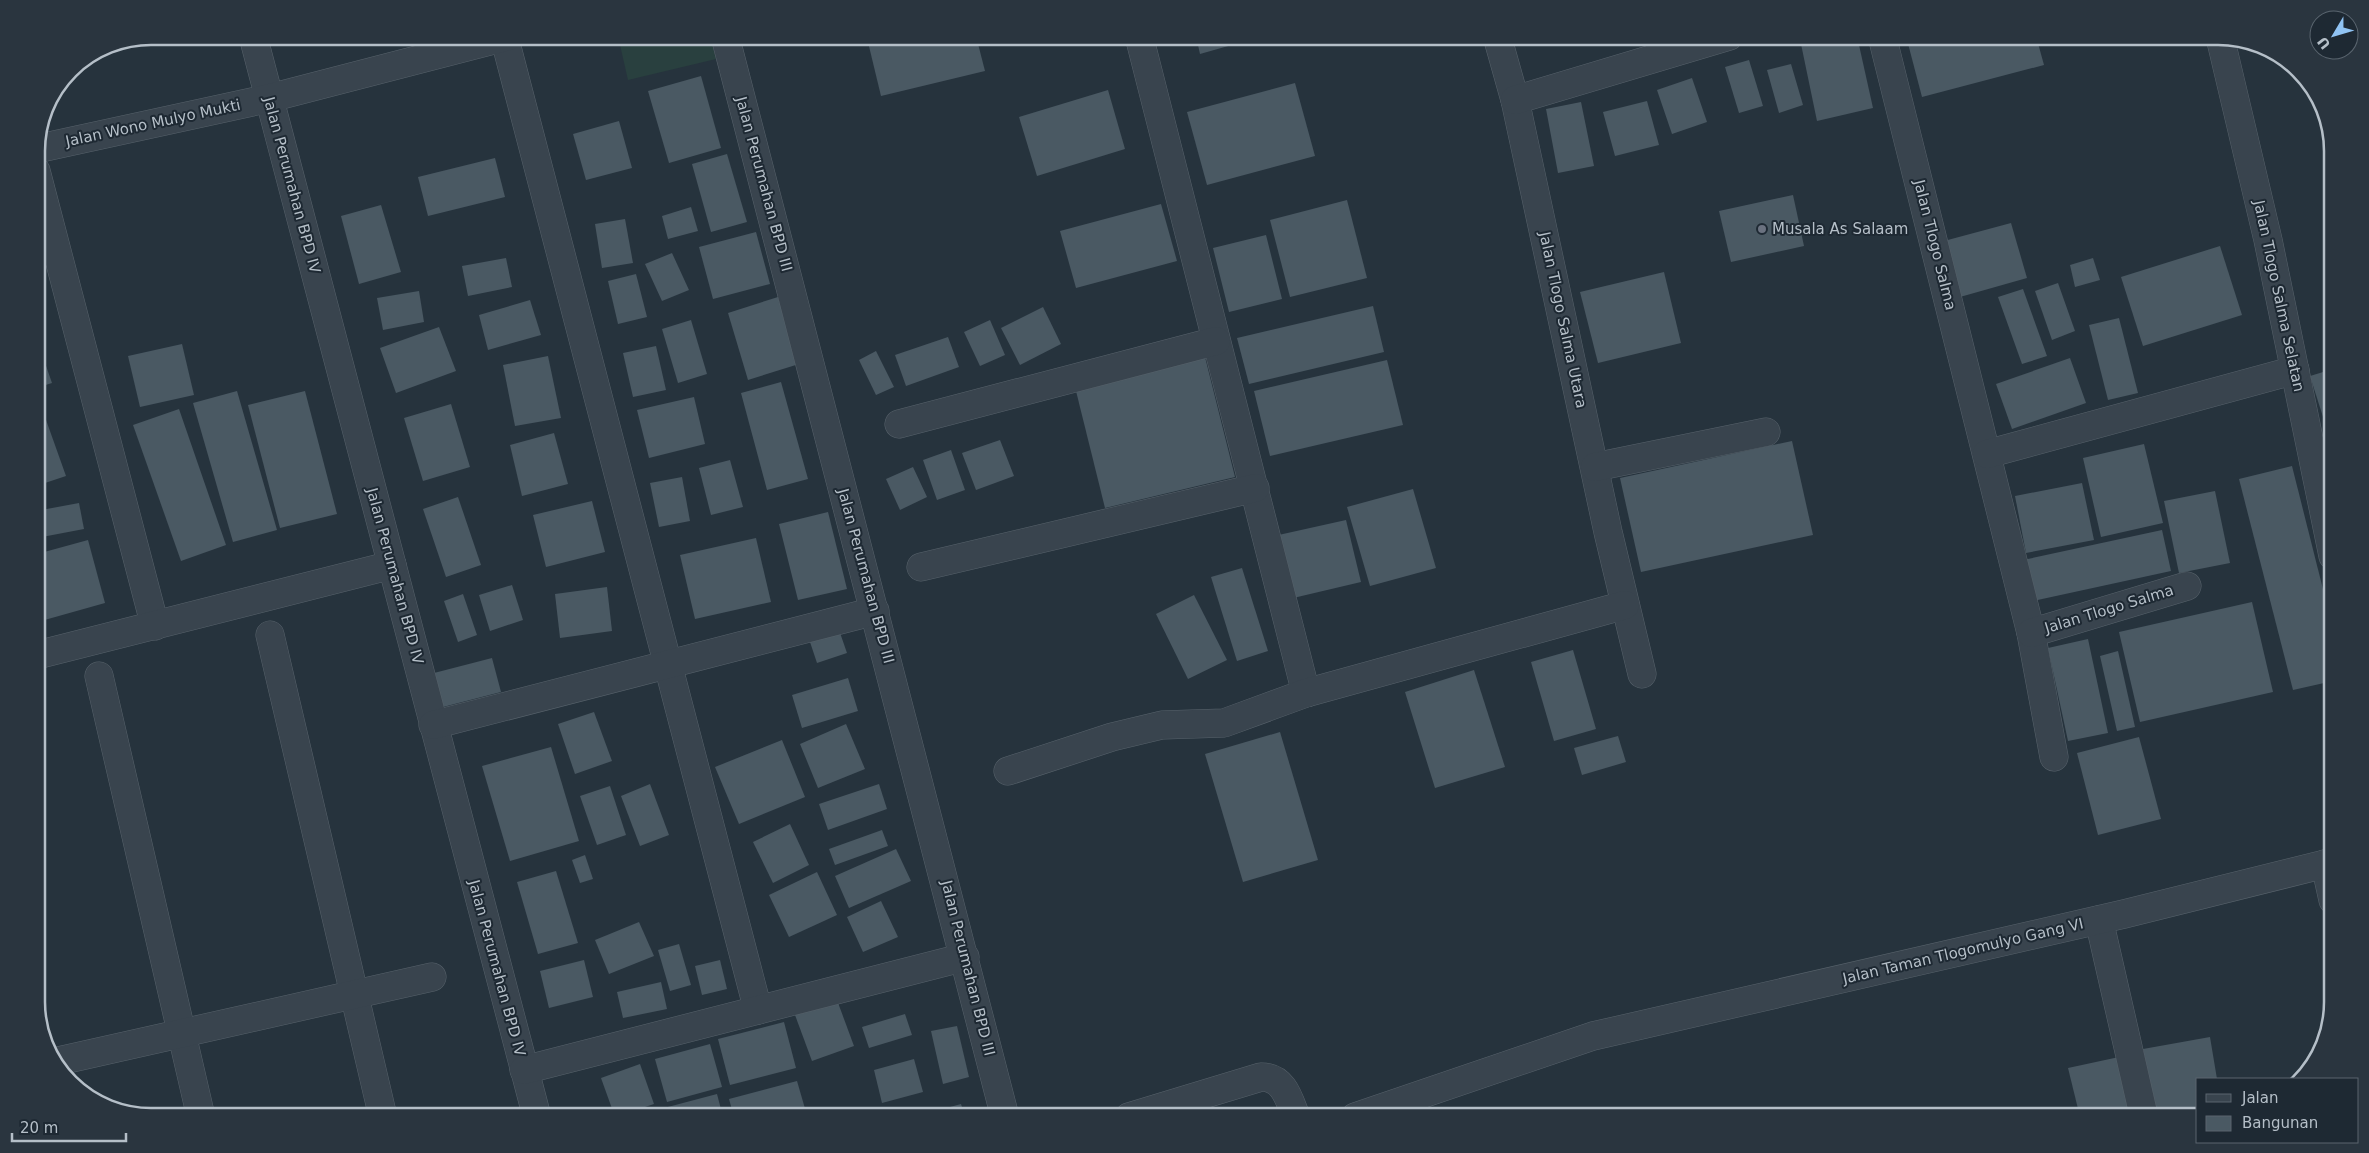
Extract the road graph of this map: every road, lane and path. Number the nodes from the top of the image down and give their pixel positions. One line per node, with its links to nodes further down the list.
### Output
1 (255, 45): 10 (street, Jalan Perumahan BPD IV)
2 (475, 45): 10 (street)
3 (508, 45): 31 (street)
4 (727, 45): 26 (street, Jalan Perumahan BPD III)
5 (1141, 45): 14 (street)
6 (1500, 45): 11 (street, Jalan Tlogo Salma Utara)
7 (1698, 45): 11 (street)
8 (1884, 45): 18 (street, Jalan Tlogo Salma)
9 (2222, 45): 15 (street, Jalan Tlogo Salma Selatan)
10 (270, 98): 12 (street, Jalan Wono Mulyo Mukti); 22 (street, Jalan Perumahan BPD IV)
11 (1515, 100): 19 (street, Jalan Tlogo Salma Utara)
12 (45, 147)
13 (45, 206): 27 (street)
14 (1216, 341): 16 (street); 20 (street)
15 (2295, 370): 18 (street); 21 (street, Jalan Tlogo Salma Selatan)
16 (899, 424)
17 (1766, 432): 19 (street)
18 (1987, 454): 28 (street, Jalan Tlogo Salma)
19 (1595, 467): 25 (street, Jalan Tlogo Salma Utara)
20 (1256, 488): 23 (street); 34 (street)
21 (2324, 512)
22 (392, 565): 27 (street); 35 (street, Jalan Perumahan BPD IV)
23 (921, 567)
24 (2187, 586): 28 (street, Jalan Tlogo Salma)
25 (1625, 605): 32 (street, Jalan Tlogo Salma Utara); 34 (street)
26 (875, 611): 31 (street); 40 (street, Jalan Perumahan BPD III)
27 (155, 626): 30 (street)
28 (2030, 633): 36 (street, Jalan Tlogo Salma)
29 (270, 635): 42 (street)
30 (45, 653)
31 (668, 664): 35 (street); 43 (street)
32 (1642, 674)
33 (98, 676): 44 (street)
34 (1306, 693): 37 (street)
35 (434, 725): 46 (street, Jalan Perumahan BPD IV)
36 (2054, 757)
37 (1008, 771)
38 (2324, 864): 39 (street, Jalan Taman Tlogomulyo Gang VI)
39 (2099, 920): 53 (street, Jalan Taman Tlogomulyo Gang VI); 54 (street)
40 (965, 957): 43 (street); 51 (street, Jalan Perumahan BPD III)
41 (432, 977): 42 (street)
42 (353, 994): 44 (street); 49 (street)
43 (758, 1010): 46 (street)
44 (180, 1033): 45 (street); 48 (street)
45 (62, 1060)
46 (524, 1070): 50 (street, Jalan Perumahan BPD IV)
47 (1291, 1106): 52 (street)
48 (199, 1108)
49 (381, 1108)
50 (535, 1108)
51 (1003, 1108)
52 (1159, 1108)
53 (1382, 1108)
54 (2142, 1108)

